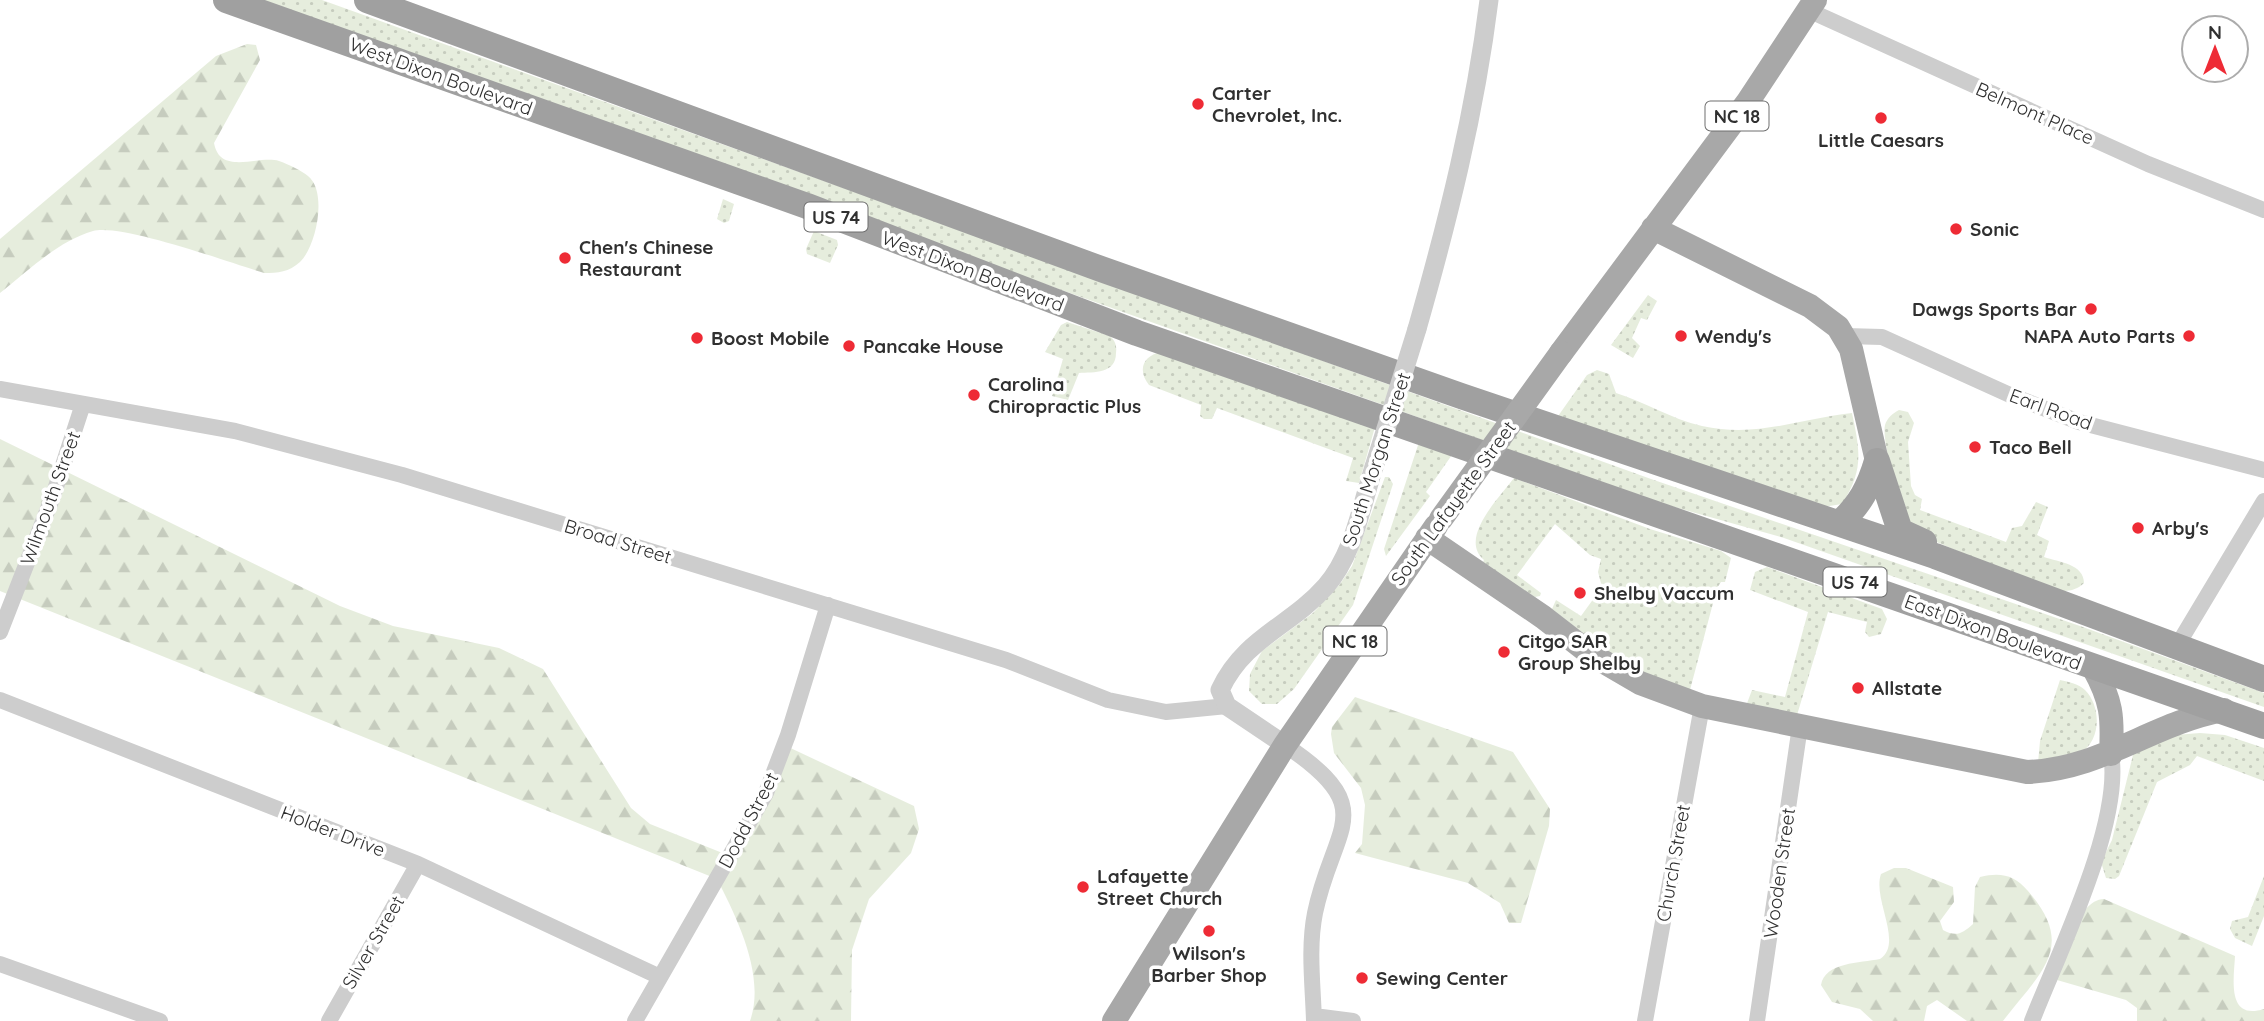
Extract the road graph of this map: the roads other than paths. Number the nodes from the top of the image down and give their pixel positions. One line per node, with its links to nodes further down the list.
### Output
1 (226, 0): 10 (highway, West Dixon Boulevard / US 74)
2 (367, 0): 14 (highway, US 74)
3 (1489, 0): 23 (street, South Morgan Street, bridge)
4 (1811, 5): 5 (street, Belmont Place); 6 (main road, South Lafayette Street / NC 18)
5 (2264, 210)
6 (1653, 228): 7 (main road); 15 (main road, South Lafayette Street / NC 18, bridge)
7 (1845, 336): 11 (main road); 12 (street, Earl Road)
8 (0, 389): 9 (street, Broad Street)
9 (83, 404): 17 (street, Broad Street); 18 (street, Wilmouth Street)
10 (1445, 440): 20 (highway, East Dixon Boulevard / US 74)
11 (1877, 461): 14 (highway); 16 (highway)
12 (2264, 470)
13 (2264, 501): 19 (street)
14 (1840, 523): 16 (highway, US 74)
15 (1434, 529): 24 (main road); 28 (main road, South Lafayette Street / NC 18)
16 (1935, 556): 19 (highway, US 74)
17 (828, 605): 23 (street, Broad Street); 32 (street, Dodd Street)
18 (0, 632)
19 (2177, 646): 21 (highway, US 74)
20 (2094, 667): 25 (highway, East Dixon Boulevard / US 74); 29 (main road)
21 (2264, 679)
22 (0, 700): 30 (street, Holder Drive)
23 (1227, 706): 28 (street)
24 (1702, 706): 26 (main road); 39 (street, Church Street)
25 (2224, 710): 27 (highway, East Dixon Boulevard / US 74); 29 (main road)
26 (1800, 726): 29 (main road); 40 (street, Wooden Street)
27 (2264, 726)
28 (1285, 745): 33 (street); 37 (main road, South Lafayette Street / NC 18)
29 (2111, 754): 41 (street)
30 (418, 864): 32 (street, Holder Drive); 35 (street, Silver Street)
31 (0, 964): 34 (street)
32 (660, 977): 36 (street, Dodd Street)
33 (1314, 1019): 38 (street)
34 (160, 1021)
35 (329, 1021)
36 (635, 1021)
37 (1114, 1021)
38 (1353, 1021)
39 (1644, 1021)
40 (1757, 1021)
41 (2032, 1021)

